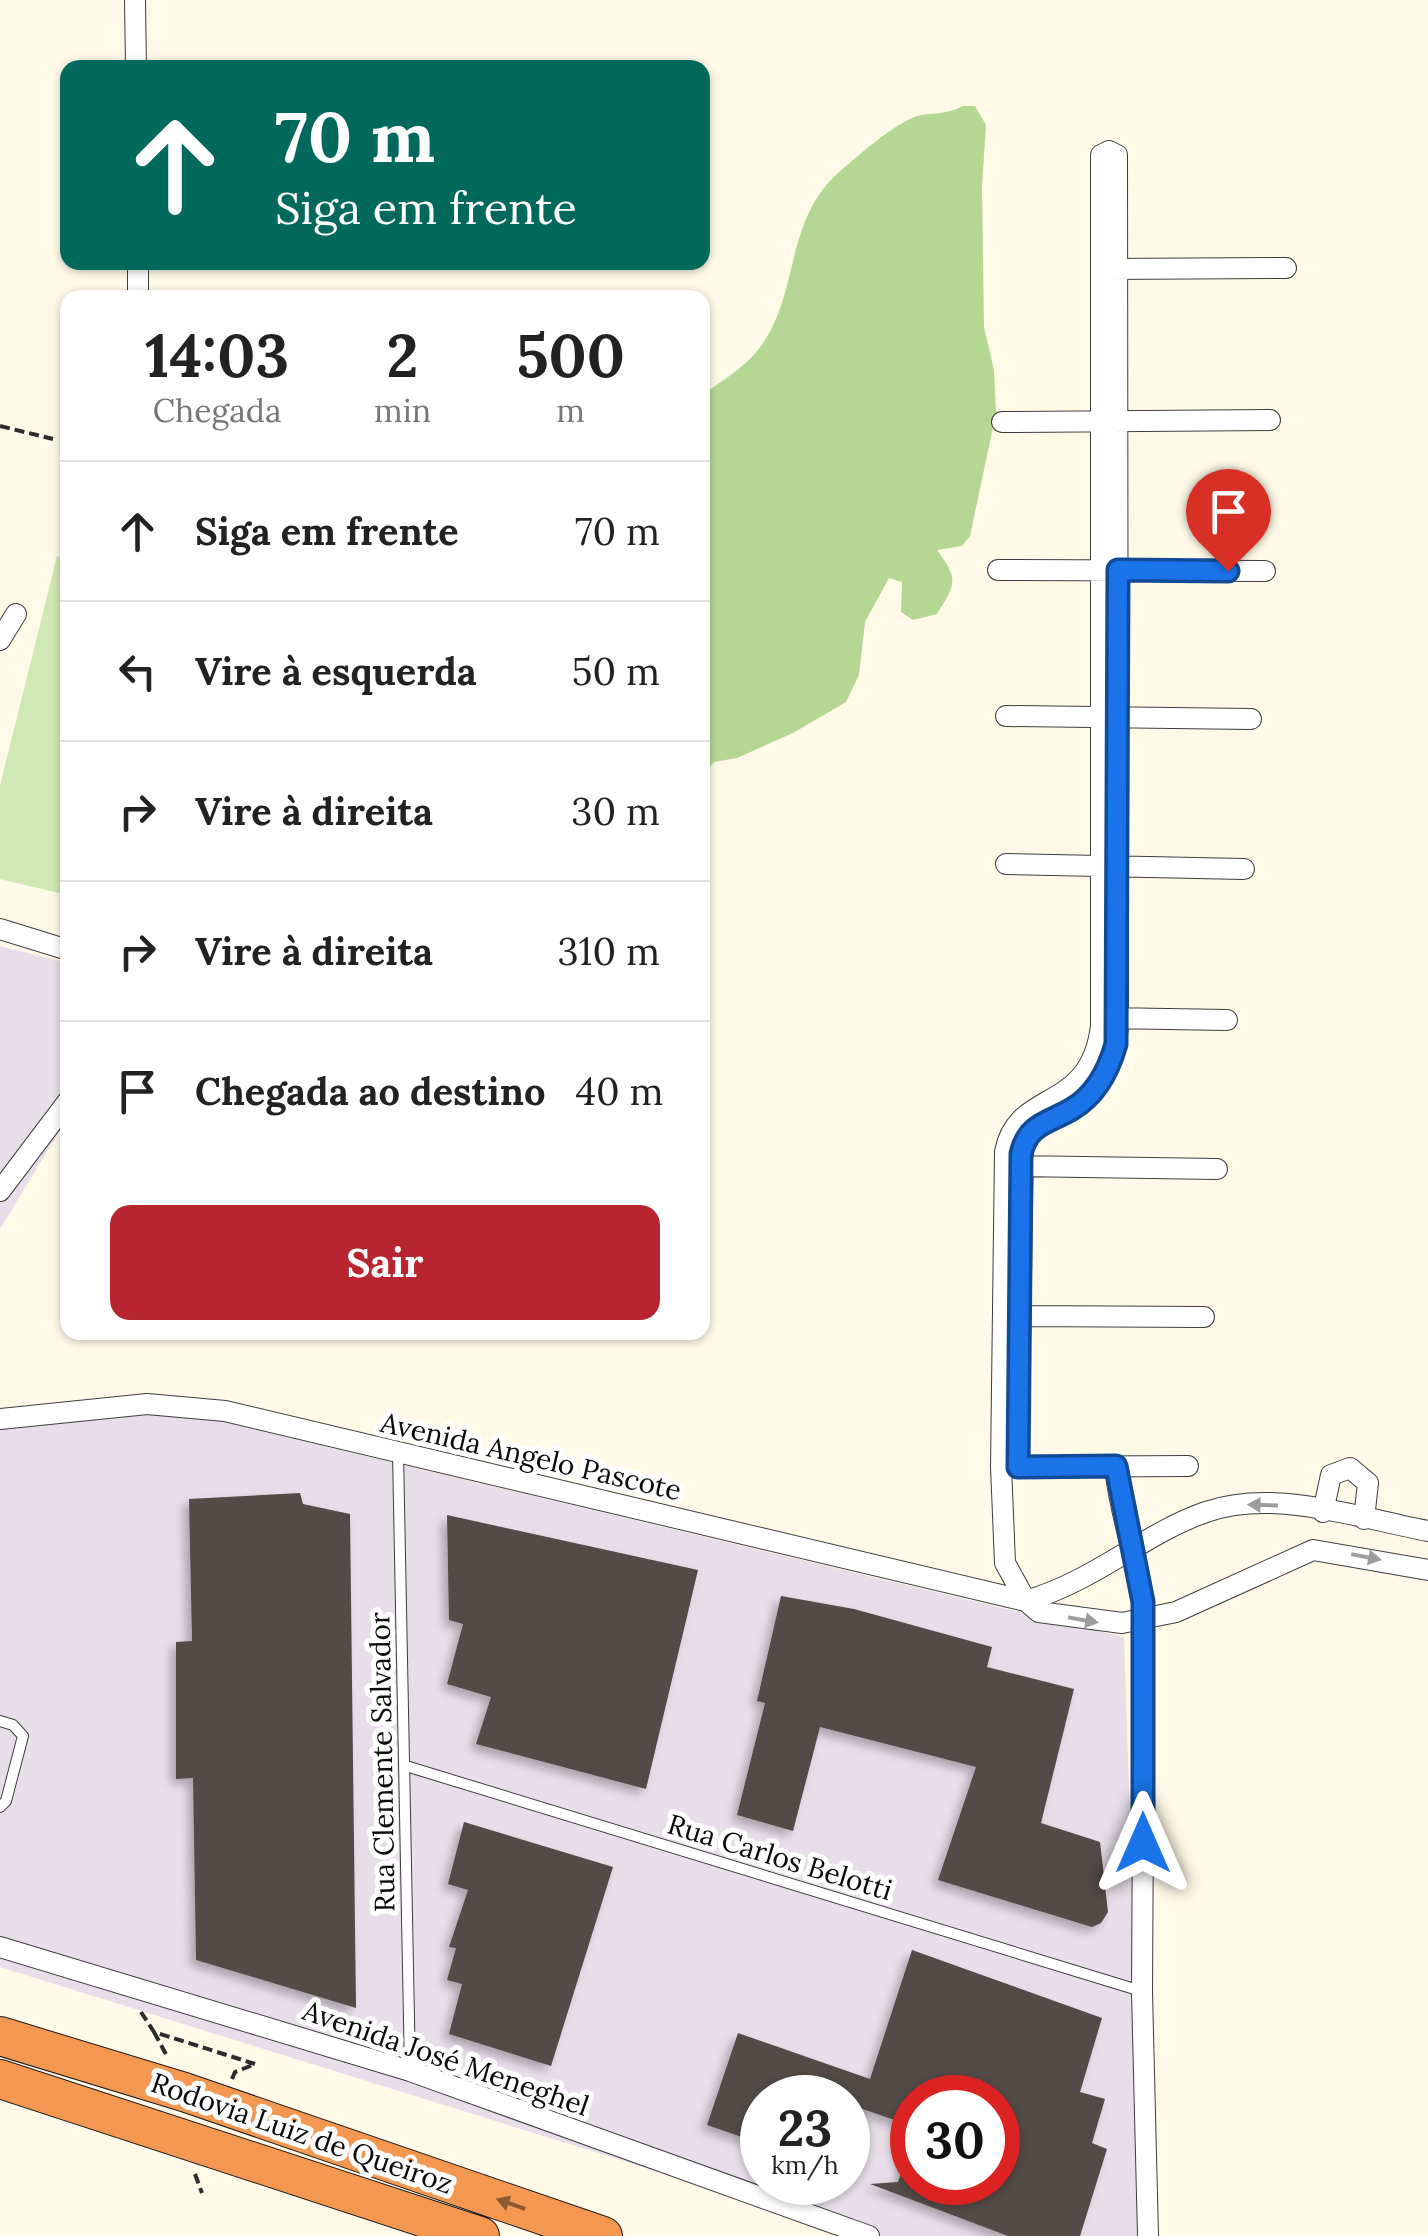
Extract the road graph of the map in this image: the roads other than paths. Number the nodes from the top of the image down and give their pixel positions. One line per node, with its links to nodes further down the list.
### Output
1 (135, 0): 2 (street)
2 (136, 60)
3 (1286, 268): 5 (street)
4 (1270, 420): 5 (street)
5 (1109, 421): 6 (street); 8 (street)
6 (1002, 422)
7 (998, 570): 8 (street)
8 (1109, 570): 9 (street); 13 (street)
9 (1265, 571)
10 (16, 614): 11 (street)
11 (0, 640)
12 (1006, 716): 13 (street)
13 (1110, 717): 14 (street); 16 (street)
14 (1251, 719)
15 (1006, 864): 16 (street)
16 (1110, 866): 17 (street); 20 (street)
17 (1244, 869)
18 (0, 929): 19 (street)
19 (60, 948)
20 (1110, 1018): 21 (street); 23 (street)
21 (1227, 1020)
22 (60, 1112): 25 (street)
23 (1013, 1166): 24 (street); 26 (street)
24 (1217, 1169)
25 (0, 1191)
26 (1011, 1316): 27 (street); 32 (street)
27 (1204, 1317)
28 (7, 1416): 29 (street, Avenida Angelo Pascote)
29 (398, 1453): 38 (street, Avenida Angelo Pascote); 41 (lane, Rua Clemente Salvador)
30 (1116, 1466): 31 (street); 32 (street); 36 (street)
31 (1188, 1466)
32 (1010, 1467): 38 (street)
33 (1324, 1512): 34 (street); 34 (street); 36 (street, one-way to 36)
34 (1364, 1519): 35 (street)
35 (1428, 1530)
36 (1133, 1551): 38 (street); 39 (street)
37 (1428, 1570): 39 (street, Avenida Angelo Pascote, one-way to 37)
38 (1026, 1601): 39 (street, Avenida Angelo Pascote, one-way to 39)
39 (1144, 1620): 44 (street)
40 (0, 1721): 42 (lane)
41 (406, 1766): 44 (lane, Rua Carlos Belotti); 46 (lane, Rua Clemente Salvador)
42 (0, 1807)
43 (0, 1947): 46 (street, Avenida José Meneghel)
44 (1142, 1992): 54 (street)
45 (0, 2036): 52 (highway, Rodovia Luiz de Queiroz, one-way to 45)
46 (410, 2071): 53 (street, Avenida José Meneghel)
47 (4, 2080): 48 (lane); 50 (highway, Rodovia Luiz de Queiroz)
48 (144, 2142)
49 (240, 2172): 50 (lane)
50 (381, 2203): 51 (highway, Rodovia Luiz de Queiroz)
51 (480, 2236)
52 (603, 2236)
53 (869, 2236)
54 (1148, 2236)

